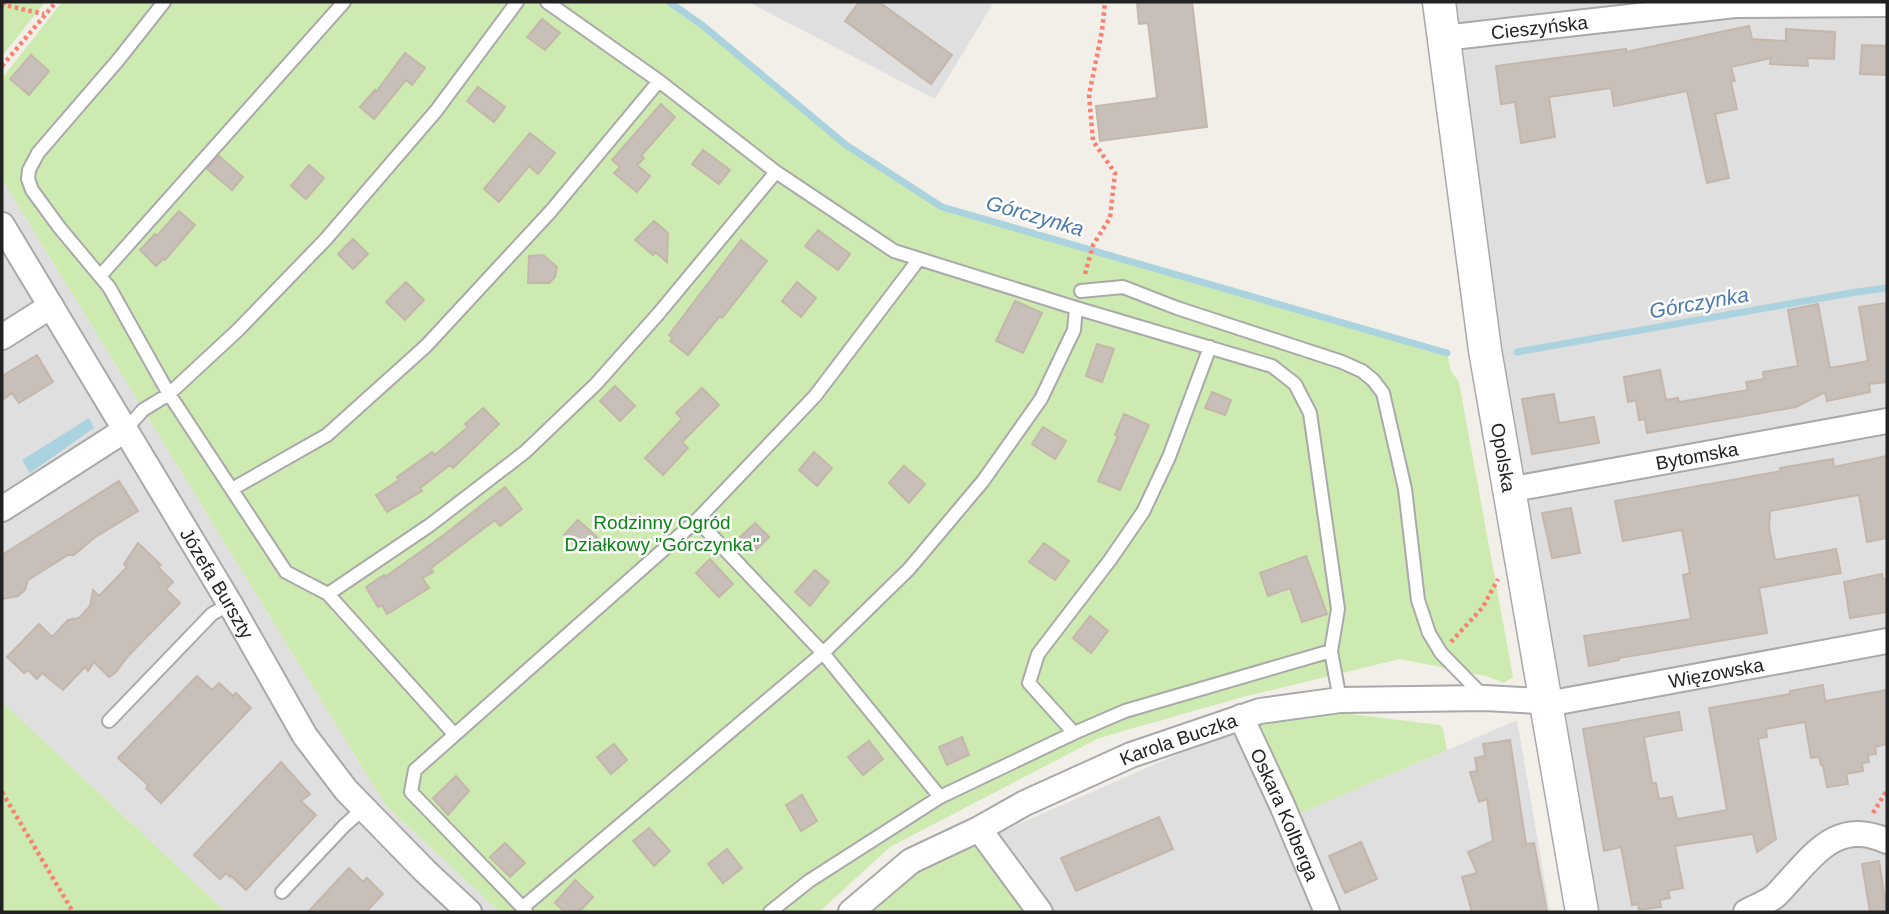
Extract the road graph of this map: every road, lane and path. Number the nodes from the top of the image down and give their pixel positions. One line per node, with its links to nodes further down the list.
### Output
1 (4, 2): 12 (path)
2 (55, 2): 12 (path)
3 (164, 2): 20 (lane)
4 (344, 2): 20 (lane)
5 (517, 2): 26 (lane)
6 (547, 2): 15 (lane)
7 (1105, 2): 19 (path)
8 (1439, 2): 13 (street, Opolska)
9 (1803, 3): 10 (street, Cieszyńska); 11 (street, Cieszyńska)
10 (1887, 4)
11 (1575, 12): 13 (street, Cieszyńska)
12 (45, 14): 14 (path)
13 (1444, 38): 30 (street, Opolska)
14 (2, 66)
15 (659, 81): 16 (lane); 29 (lane)
16 (776, 172): 18 (lane); 33 (lane)
17 (2, 225): 22 (street, Józefa Burszty)
18 (919, 258): 23 (lane); 32 (lane)
19 (1089, 258)
20 (101, 275): 26 (lane)
21 (1081, 291): 38 (lane)
22 (51, 306): 24 (street); 28 (street, Józefa Burszty)
23 (1076, 308): 25 (lane); 37 (lane)
24 (2, 337)
25 (1210, 347): 36 (lane); 43 (lane)
26 (169, 394): 28 (lane); 29 (lane)
27 (1887, 421): 30 (street, Bytomska)
28 (125, 430): 31 (street); 34 (street, Józefa Burszty)
29 (232, 489): 33 (lane)
30 (1508, 490): 40 (street, Opolska)
31 (2, 509)
32 (697, 520): 37 (lane); 44 (lane)
33 (328, 594): 44 (lane)
34 (230, 604): 42 (lane); 47 (street, Józefa Burszty)
35 (1887, 641): 40 (street, Więzowska)
36 (1331, 651): 39 (lane); 43 (lane)
37 (823, 653): 46 (lane); 51 (lane)
38 (1485, 698): 39 (street, Karola Buczka); 40 (street, Karola Buczka)
39 (1340, 700): 41 (street, Karola Buczka)
40 (1545, 700): 58 (street, Opolska)
41 (1241, 717): 48 (street, Karola Buczka); 57 (street, Oskara Kolberga)
42 (109, 721)
43 (1074, 733): 46 (lane)
44 (454, 734): 51 (lane)
45 (2, 792): 52 (path)
46 (940, 797): 54 (lane)
47 (364, 808): 50 (lane); 53 (street, Józefa Burszty)
48 (979, 829): 55 (street, Karola Buczka); 56 (street)
49 (1887, 841): 59 (street)
50 (282, 892)
51 (525, 910)
52 (73, 912)
53 (469, 912)
54 (770, 912)
55 (851, 912)
56 (1040, 912)
57 (1327, 912)
58 (1582, 912)
59 (1746, 912)

